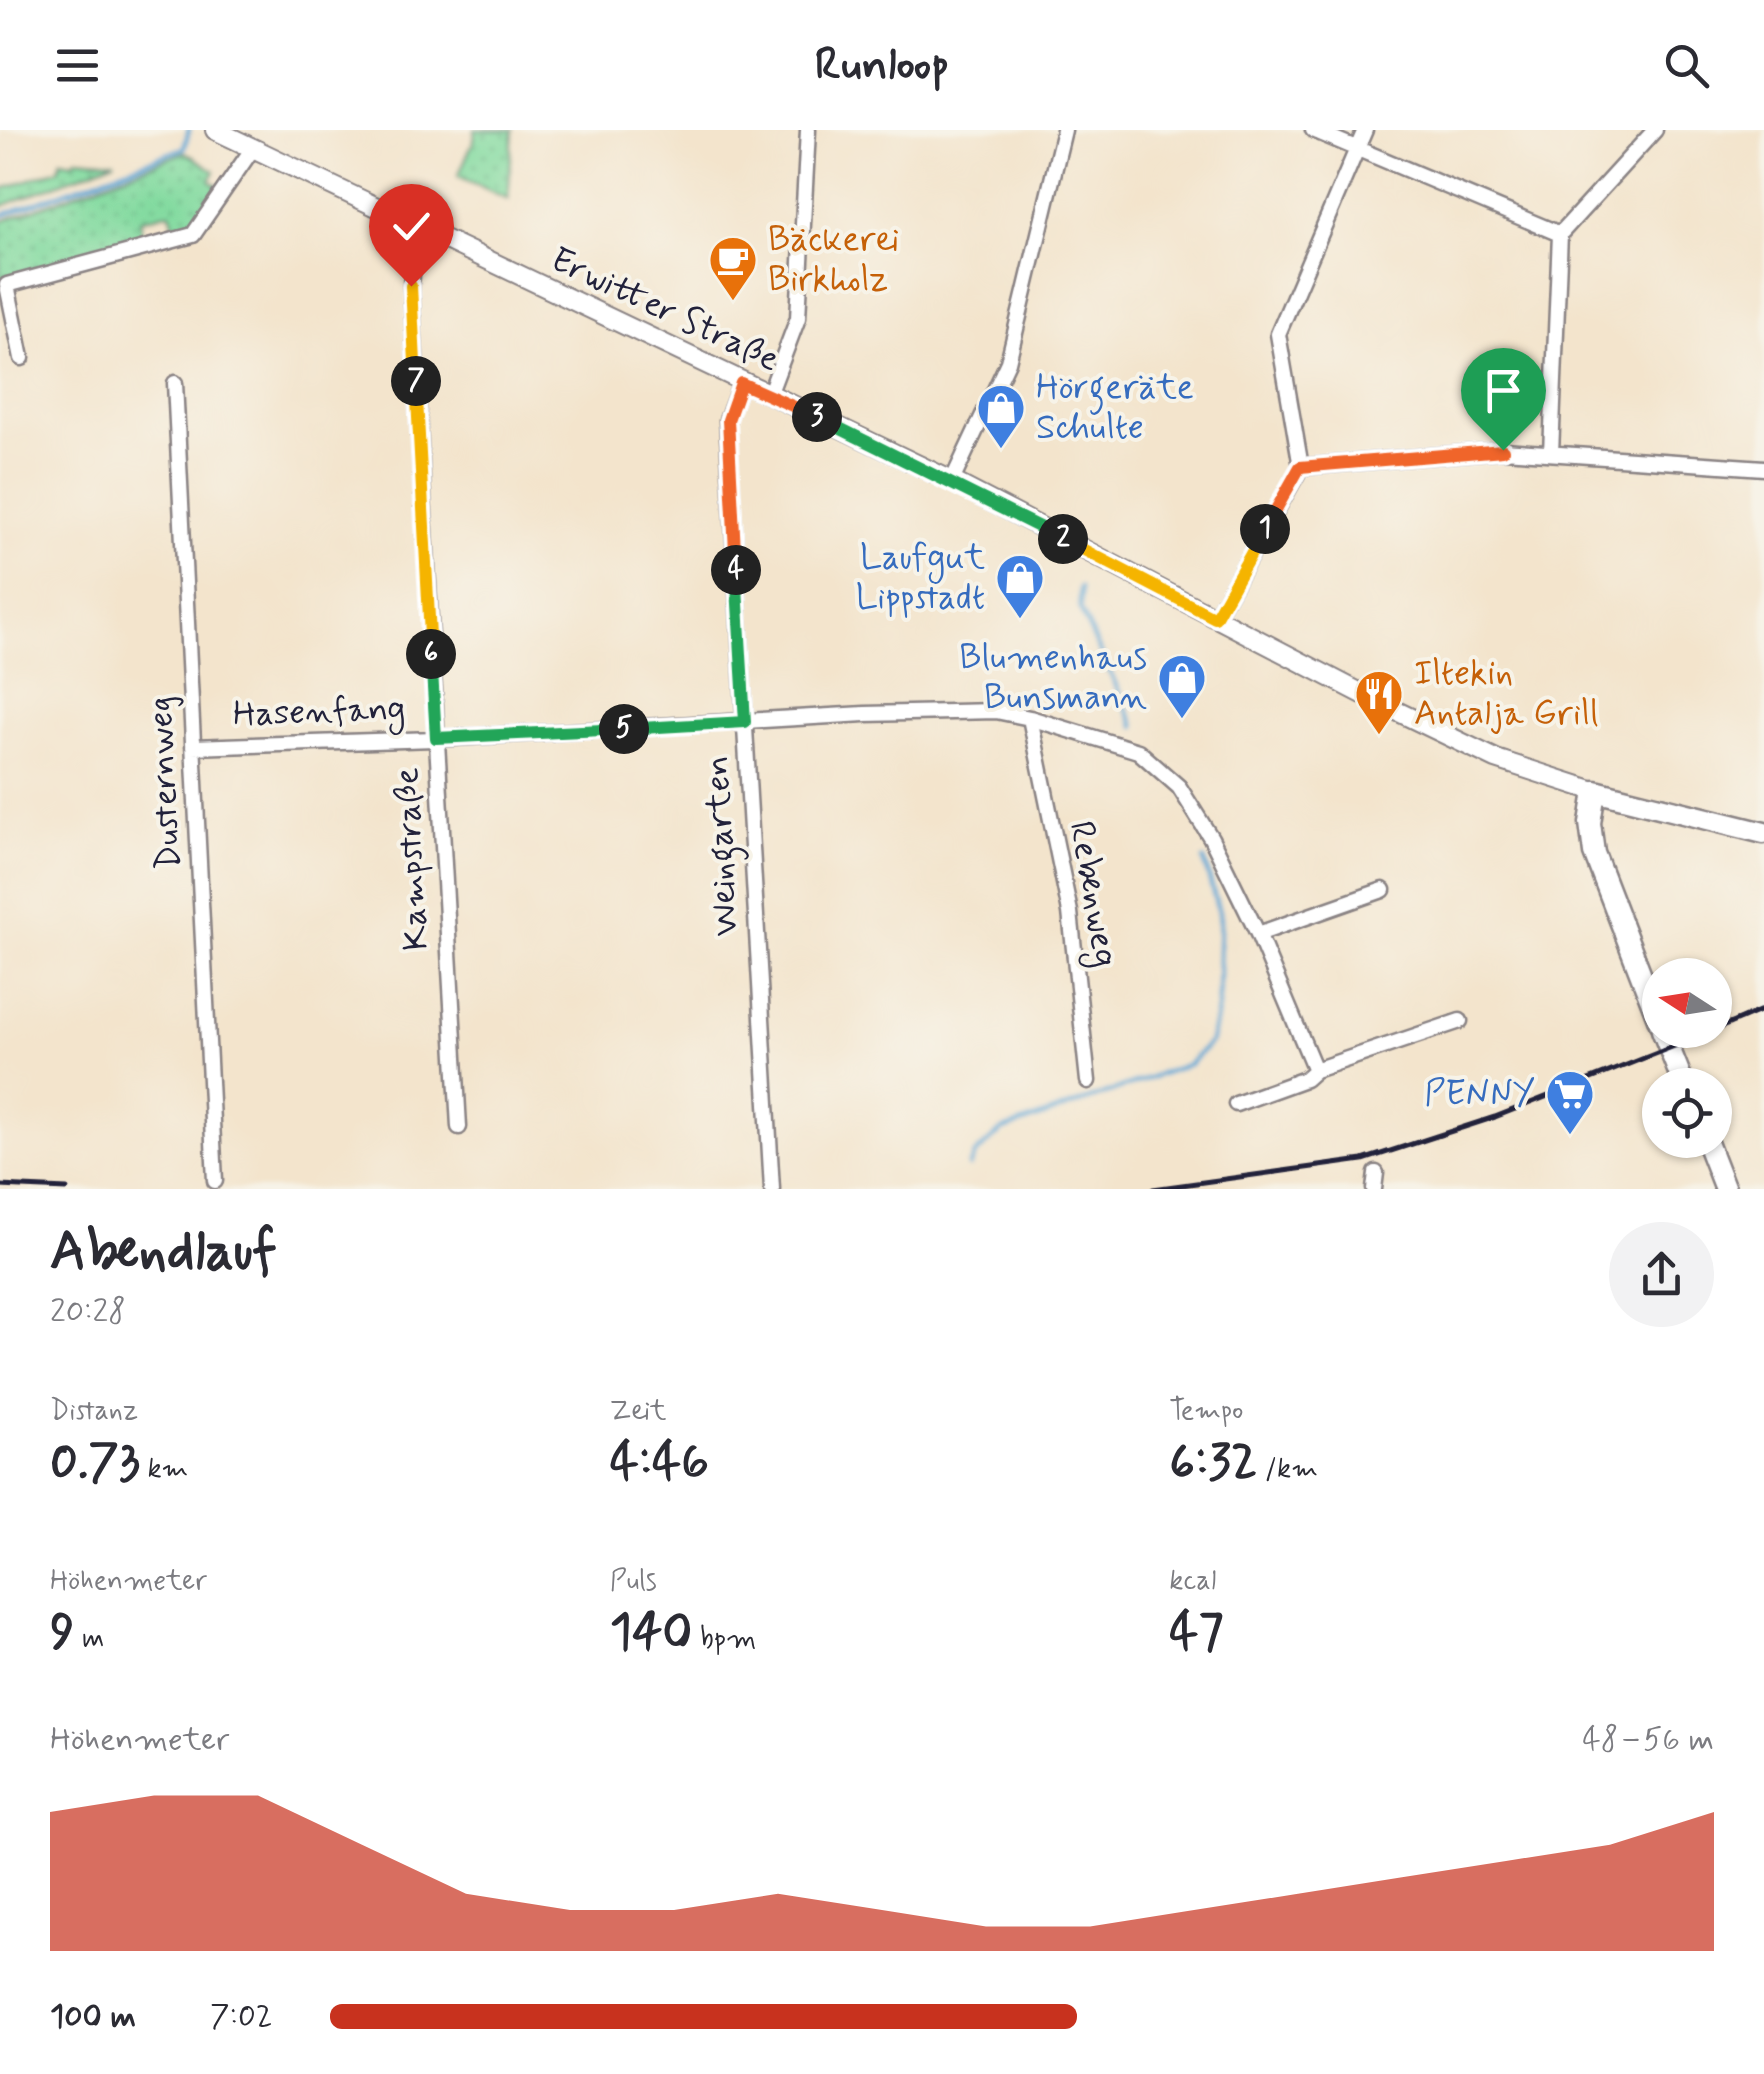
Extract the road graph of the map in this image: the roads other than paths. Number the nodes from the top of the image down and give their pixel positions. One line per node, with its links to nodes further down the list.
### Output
1 (808, 130): 14 (street)
2 (1064, 130): 18 (street)
3 (1314, 130): 8 (street)
4 (1366, 130): 8 (street)
5 (1655, 130): 10 (street)
6 (218, 131): 7 (street, Erwitter Straße)
7 (256, 139): 9 (street, Erwitter Straße); 11 (street)
8 (1358, 148): 10 (street); 16 (street)
9 (420, 230): 13 (street, Erwitter Straße); 22 (street, Kampstraße)
10 (1560, 234): 15 (street)
11 (22, 358)
12 (176, 383): 23 (street, Dusternweg)
13 (741, 383): 14 (street, Erwitter Straße); 21 (street, Weingarten)
14 (769, 395): 18 (street, Erwitter Straße)
15 (1551, 453): 16 (street); 17 (street)
16 (1300, 467): 19 (street)
17 (1764, 468)
18 (952, 482): 19 (street, Erwitter Straße)
19 (1215, 618): 24 (street, Erwitter Straße)
20 (1030, 718): 21 (street, Hasenfang); 27 (street, Hasenfang); 31 (street, Rebenweg)
21 (745, 722): 22 (street, Hasenfang); 37 (street, Weingarten)
22 (436, 738): 23 (street, Hasenfang); 33 (street, Kampstraße)
23 (193, 746): 35 (street, Dusternweg)
24 (1595, 790): 25 (main road, Erwitter Straße); 28 (main road)
25 (1764, 833)
26 (1383, 890): 27 (street)
27 (1258, 934): 30 (street, Hasenfang)
28 (1642, 978)
29 (1460, 1021): 30 (street)
30 (1315, 1070): 32 (street)
31 (1088, 1081)
32 (1236, 1104)
33 (458, 1127)
34 (1712, 1158): 36 (main road)
35 (215, 1181)
36 (1723, 1188)
37 (772, 1189)

